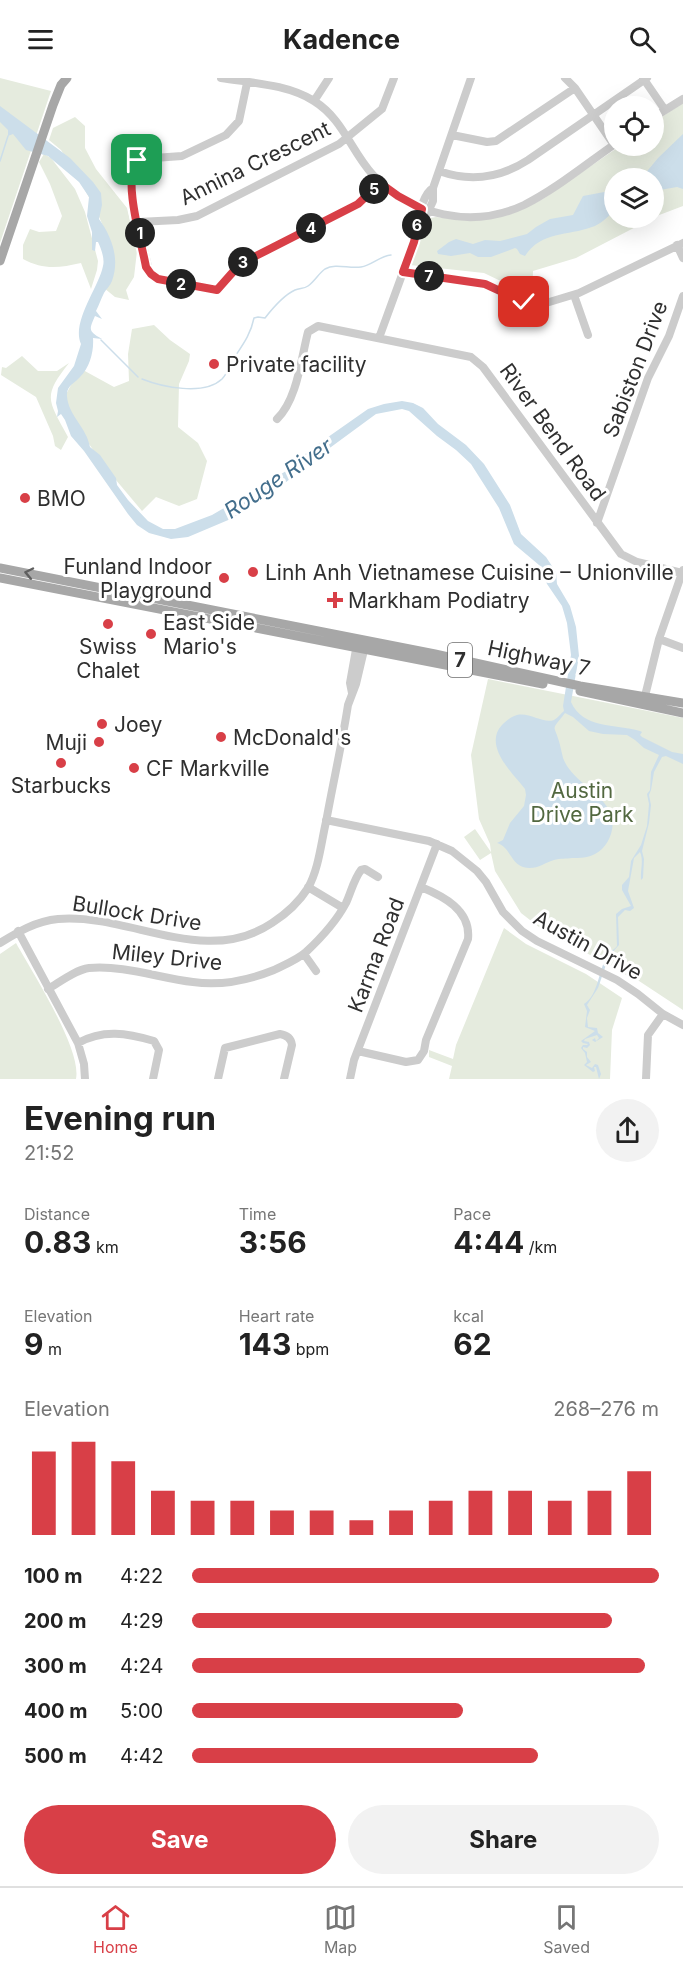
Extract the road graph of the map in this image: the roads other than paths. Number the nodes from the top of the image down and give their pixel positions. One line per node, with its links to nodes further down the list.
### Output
1 (221, 78): 8 (street)
2 (329, 78): 11 (street)
3 (394, 78): 16 (street, Annina Crescent)
4 (471, 78): 15 (street)
5 (566, 78): 9 (street)
6 (645, 79): 12 (street); 13 (street)
7 (62, 80): 24 (main road)
8 (247, 83): 11 (street); 21 (street)
9 (575, 88): 13 (street); 15 (street)
10 (683, 99): 12 (street)
11 (314, 101): 16 (street)
12 (665, 110)
13 (593, 115): 14 (street); 18 (street)
14 (604, 131)
15 (452, 135): 18 (street)
16 (348, 137): 19 (street); 21 (street, Annina Crescent)
17 (604, 152): 20 (street)
18 (439, 171): 20 (street)
19 (380, 183): 20 (street); 21 (street)
20 (426, 210): 25 (street)
21 (138, 222)
22 (680, 244): 23 (street); 26 (street)
23 (683, 258)
24 (0, 261)
25 (403, 272): 26 (street); 29 (street)
26 (574, 295): 28 (street)
27 (683, 296): 31 (street, Sabiston Drive)
28 (588, 335)
29 (379, 338): 30 (street, River Bend Road); 31 (street, River Bend Road)
30 (277, 420)
31 (597, 523): 33 (street, River Bend Road)
32 (0, 568): 36 (main road, Highway 7 / 7, one-way to 32)
33 (683, 572): 35 (street)
34 (0, 578): 36 (main road, Highway 7 / 7)
35 (659, 639): 37 (street); 39 (street)
36 (359, 646): 38 (main road, Highway 7 / 7); 42 (street, Bullock Drive)
37 (683, 648)
38 (580, 688): 39 (main road, Highway 7 / 7); 41 (main road, Highway 7 / 7)
39 (645, 696): 40 (main road, Highway 7 / 7)
40 (683, 703)
41 (683, 713)
42 (326, 820): 43 (street, Austin Drive); 45 (street, Bullock Drive)
43 (437, 844): 46 (street, Karma Road); 53 (street, Austin Drive)
44 (378, 877): 47 (street, Miley Drive)
45 (308, 887): 47 (street); 48 (street, Bullock Drive)
46 (421, 887): 56 (street, Karma Road); 56 (street)
47 (343, 908): 50 (street, Miley Drive)
48 (18, 931): 49 (street, Bullock Drive); 52 (street)
49 (0, 943)
50 (304, 954): 51 (street); 52 (street, Miley Drive)
51 (316, 971)
52 (48, 988): 55 (street)
53 (663, 1014): 54 (street, Austin Drive); 62 (street)
54 (683, 1025)
55 (78, 1043): 57 (street); 58 (street)
56 (358, 1051): 61 (street, Karma Road)
57 (85, 1079)
58 (153, 1079)
59 (218, 1079): 60 (street)
60 (284, 1079)
61 (350, 1079)
62 (646, 1079)

